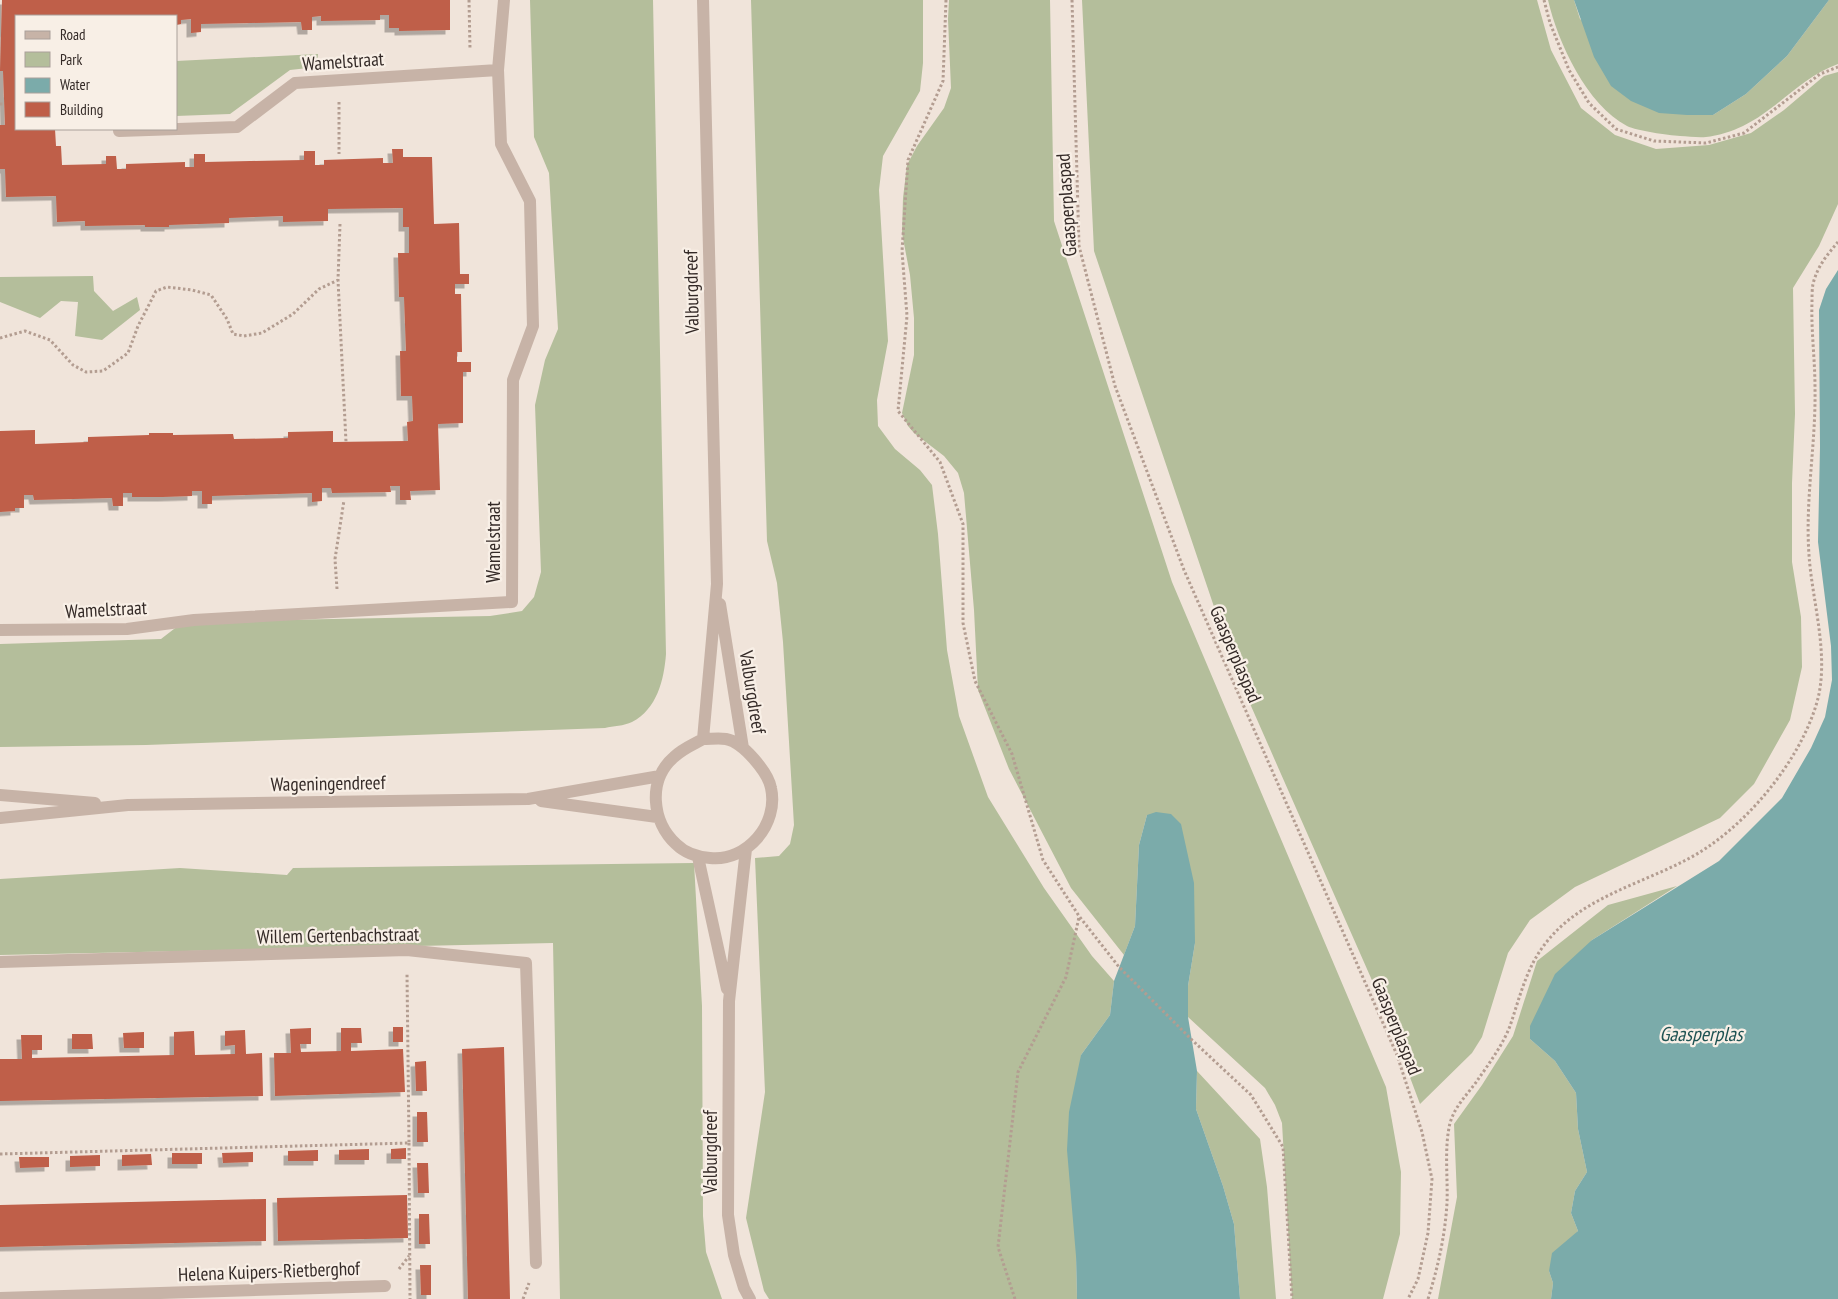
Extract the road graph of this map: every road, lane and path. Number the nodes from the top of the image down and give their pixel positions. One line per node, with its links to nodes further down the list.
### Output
1 (469, 0): 9 (path)
2 (504, 0): 8 (street, Wamelstraat)
3 (703, 0): 21 (street, Valburgdreef)
4 (946, 0): 34 (path)
5 (1072, 0): 48 (path, Gaasperplaspad)
6 (1544, 0): 7 (path)
7 (1838, 68)
8 (498, 70): 9 (street, Wamelstraat); 22 (street, Wamelstraat)
9 (471, 72): 10 (street, Wamelstraat)
10 (339, 79): 13 (street, Wamelstraat); 14 (path)
11 (119, 130): 12 (street, Wamelstraat)
12 (166, 130)
13 (178, 130)
14 (339, 154)
15 (340, 224): 17 (path)
16 (1838, 242): 49 (path)
17 (338, 280): 18 (path); 19 (path)
18 (0, 338)
19 (346, 442)
20 (344, 500): 22 (path)
21 (717, 584): 24 (street, Valburgdreef); 25 (street, Valburgdreef)
22 (339, 612): 23 (street, Wamelstraat)
23 (0, 630)
24 (703, 739): 25 (street); 26 (street)
25 (743, 748): 32 (street)
26 (660, 776): 28 (street, Wageningendreef); 30 (street)
27 (0, 795): 29 (street, Wageningendreef)
28 (528, 799): 29 (street, Wageningendreef); 30 (street, Wageningendreef)
29 (128, 805): 31 (street, Wageningendreef)
30 (657, 817): 33 (street)
31 (0, 818)
32 (746, 849): 33 (street); 37 (street, Valburgdreef)
33 (698, 857): 37 (street, Valburgdreef)
34 (1079, 916): 46 (path); 47 (path)
35 (407, 950): 36 (street, Willem Gertenbachstraat); 38 (path); 40 (street, Willem Gertenbachstraat)
36 (0, 962)
37 (729, 1001): 45 (street, Valburgdreef)
38 (409, 1143): 39 (path); 44 (path)
39 (0, 1154)
40 (536, 1263)
41 (385, 1286): 42 (street, Helena Kuipers-Rietberghof)
42 (155, 1296): 43 (street, Helena Kuipers-Rietberghof)
43 (0, 1298)
44 (410, 1299)
45 (750, 1299)
46 (1015, 1299)
47 (1292, 1299)
48 (1408, 1299)
49 (1428, 1299)

